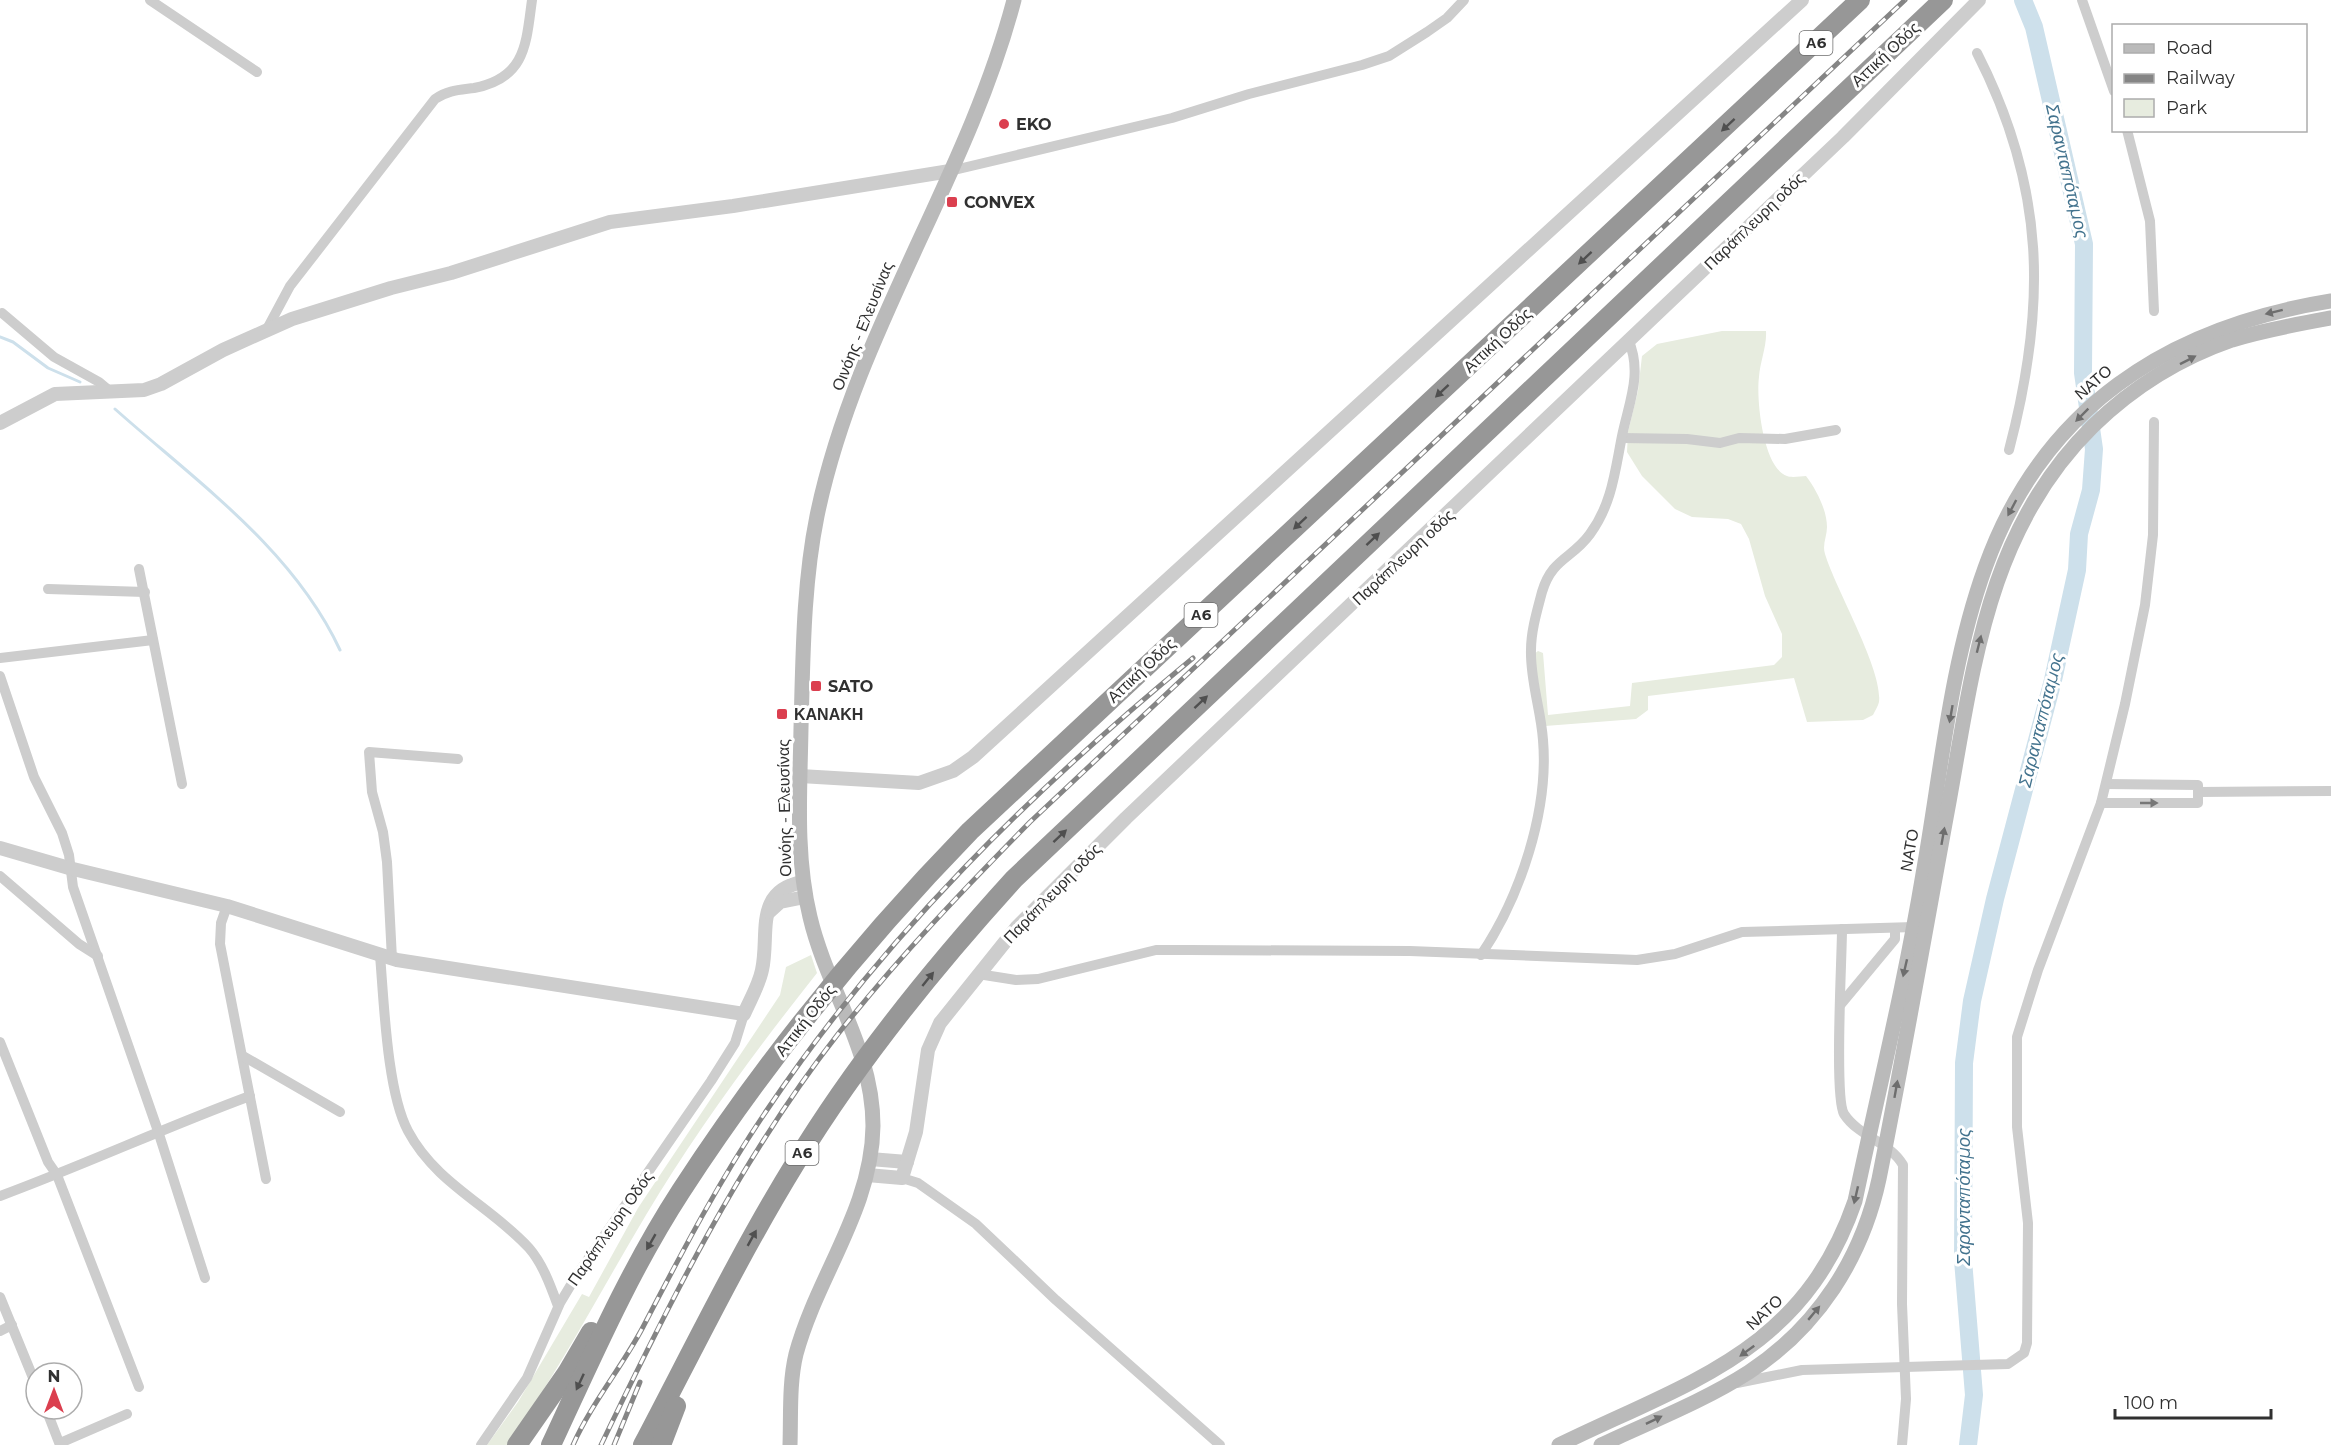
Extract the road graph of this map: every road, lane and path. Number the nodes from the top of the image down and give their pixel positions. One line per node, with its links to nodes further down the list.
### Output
1 (150, 0): 11 (street)
2 (532, 0): 19 (street)
3 (1014, 0): 14 (main road, Οινόης - Ελευσίνας)
4 (1464, 0): 14 (street)
5 (1802, 0): 36 (street)
6 (1860, 0): 74 (highway, Αττική Οδός / Α6, one-way to 74)
7 (1942, 0): 71 (highway, Αττική Οδός / Α6, one-way to 7)
8 (1980, 0): 20 (street, Παράπλευρη οδός)
9 (2082, 0): 12 (street)
10 (1977, 53): 27 (street)
11 (257, 72)
12 (2112, 85)
13 (2128, 132): 16 (street)
14 (950, 171): 19 (street); 36 (main road, Οινόης - Ελευσίνας)
15 (2331, 301): 21 (main road, ΝΑΤΟ, one-way to 21)
16 (2154, 311)
17 (3, 313): 22 (street)
18 (2331, 318): 21 (main road, ΝΑΤΟ, one-way to 18)
19 (267, 329): 22 (street)
20 (1628, 339): 26 (street); 53 (street, Παράπλευρη οδός)
21 (2131, 383): 28 (main road, ΝΑΤΟ)
22 (111, 392): 24 (street)
23 (2154, 422): 38 (street)
24 (0, 423)
25 (1836, 430): 26 (street)
26 (1622, 438): 50 (street)
27 (2009, 450)
28 (2049, 463): 47 (main road, ΝΑΤΟ, one-way to 47); 62 (main road, ΝΑΤΟ, one-way to 28)
29 (140, 569): 31 (street)
30 (48, 589): 31 (street)
31 (145, 592): 32 (street)
32 (153, 640): 33 (street); 37 (street)
33 (0, 658)
34 (0, 676): 43 (street)
35 (458, 759): 52 (street)
36 (800, 776): 45 (main road, Οινόης - Ελευσίνας)
37 (182, 784)
38 (2106, 784): 40 (street); 41 (street)
39 (2331, 791): 40 (street)
40 (2198, 793): 41 (street, one-way to 40)
41 (2101, 803): 78 (street)
42 (0, 848): 43 (street)
43 (69, 868): 46 (street); 51 (street)
44 (0, 876): 51 (street)
45 (804, 890): 55 (street); 63 (main road, Οινόης - Ελευσίνας)
46 (227, 906): 52 (street); 57 (street)
47 (1914, 927): 49 (street); 61 (main road, ΝΑΤΟ, one-way to 61)
48 (1842, 929): 49 (street); 50 (street); 54 (street)
49 (1895, 929): 54 (street)
50 (1481, 955): 53 (street)
51 (98, 956): 60 (street)
52 (386, 957): 55 (street); 73 (street)
53 (978, 974): 64 (street, Παράπλευρη οδός)
54 (1841, 1004): 61 (street)
55 (744, 1014): 73 (street, Παράπλευρη Οδός)
56 (0, 1042): 65 (street)
57 (243, 1056): 58 (street); 59 (street)
58 (250, 1096): 60 (street); 68 (street)
59 (340, 1112)
60 (158, 1131): 65 (street); 70 (street)
61 (1868, 1137): 62 (street); 91 (main road, ΝΑΤΟ, one-way to 91)
62 (1886, 1147): 78 (street); 79 (main road, ΝΑΤΟ, one-way to 62)
63 (870, 1159): 64 (street); 66 (main road, Οινόης - Ελευσίνας)
64 (907, 1162): 67 (street, Παράπλευρη οδός)
65 (57, 1175): 69 (street); 80 (street)
66 (867, 1175): 67 (street); 89 (main road, Οινόης - Ελευσίνας)
67 (902, 1178): 90 (street)
68 (266, 1179)
69 (0, 1196)
70 (205, 1278)
71 (725, 1290): 87 (highway, Αττική Οδός / Α6); 88 (highway)
72 (0, 1297): 75 (street)
73 (558, 1306): 84 (street, Παράπλευρη Οδός)
74 (614, 1311): 85 (highway); 86 (highway, Αττική Οδός / Α6, one-way to 86)
75 (12, 1325): 76 (street); 77 (street)
76 (0, 1331)
77 (27, 1361)
78 (1903, 1365): 79 (street); 93 (street)
79 (1725, 1385): 92 (main road, ΝΑΤΟ, one-way to 79)
80 (140, 1388)
81 (127, 1414): 83 (street)
82 (51, 1421): 83 (street)
83 (60, 1444)
84 (481, 1445)
85 (517, 1445)
86 (551, 1445)
87 (643, 1445)
88 (661, 1445)
89 (790, 1445)
90 (1220, 1445)
91 (1559, 1445)
92 (1601, 1445)
93 (1902, 1445)

